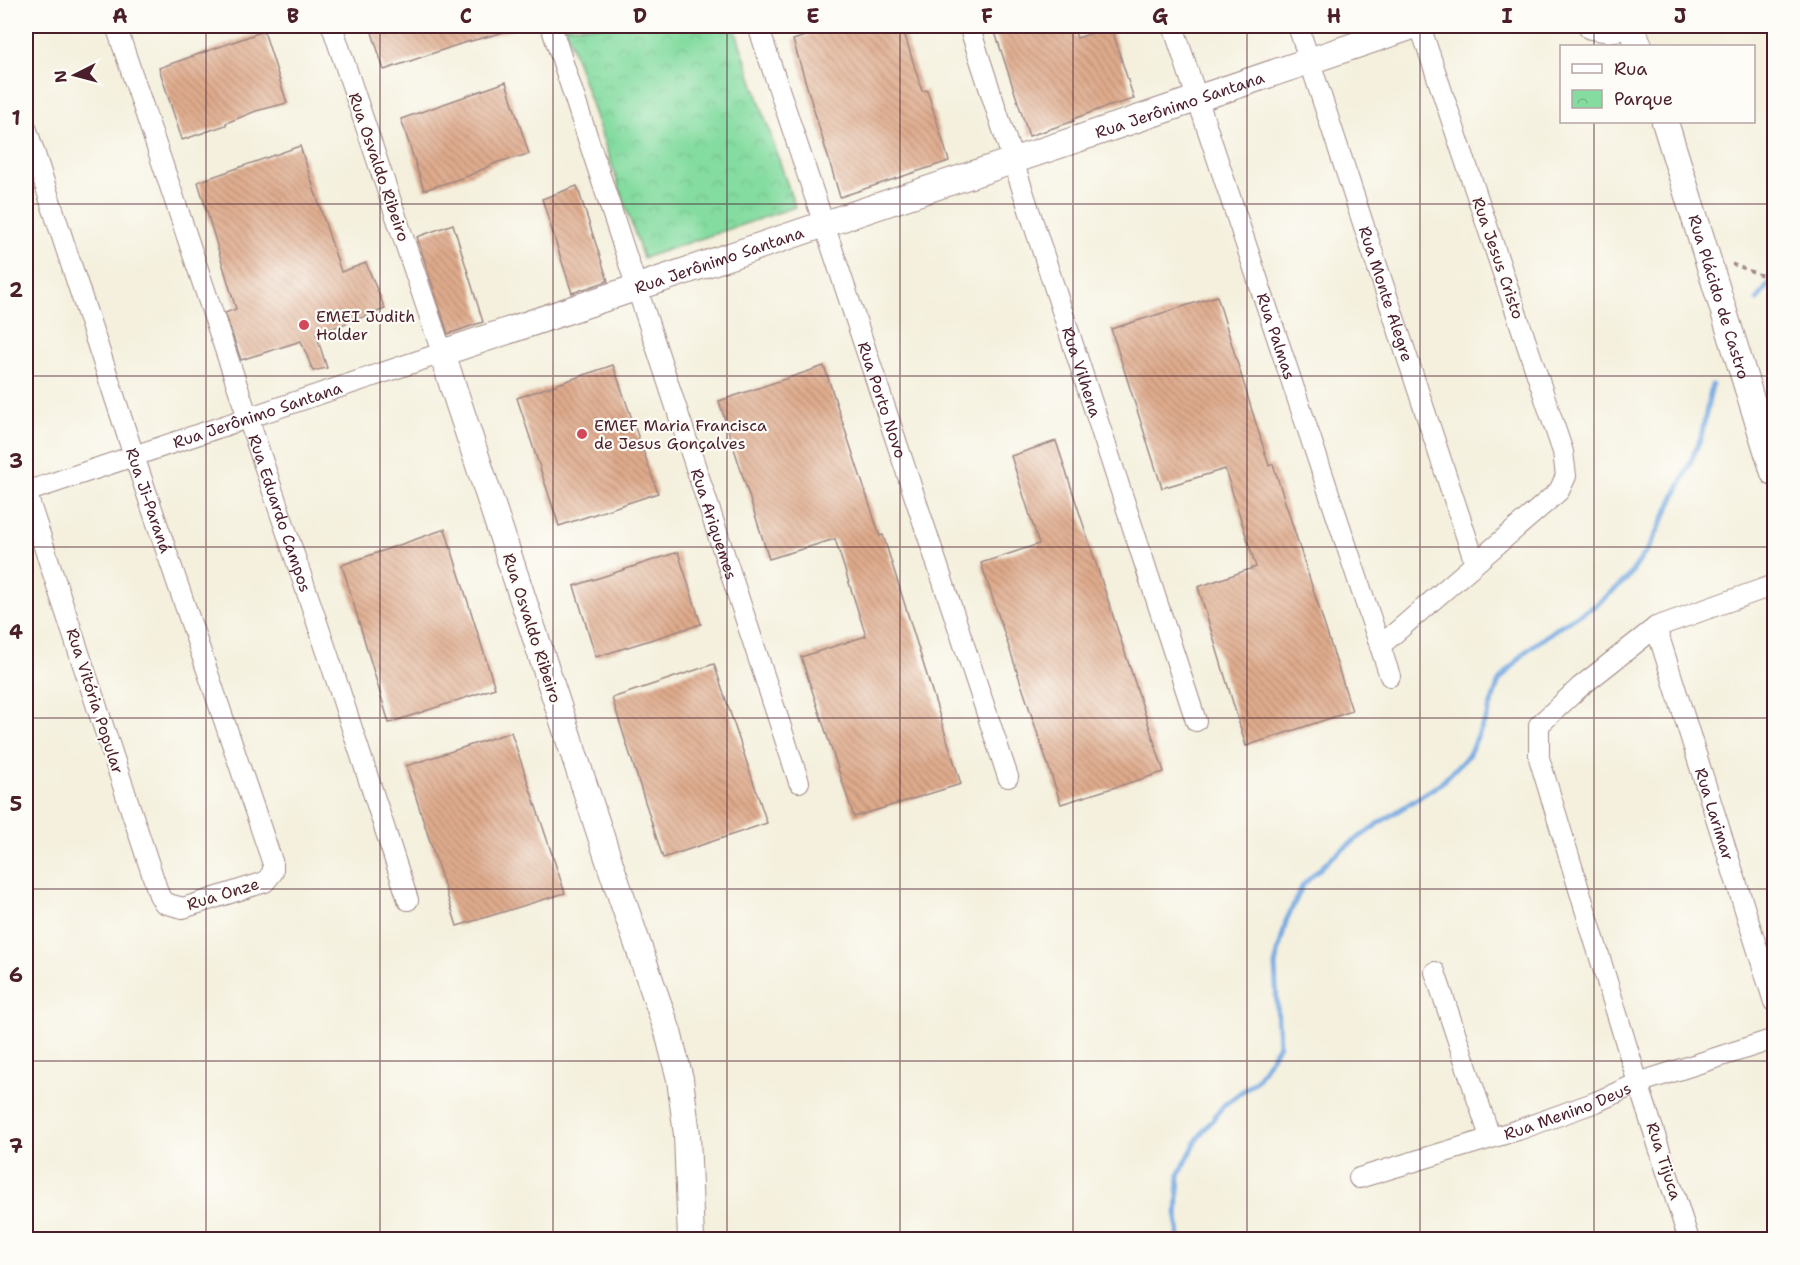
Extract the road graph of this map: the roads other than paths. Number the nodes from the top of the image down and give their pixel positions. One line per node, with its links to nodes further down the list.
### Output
1 (116, 26): 21 (street, Rua Eduardo Campos)
2 (332, 26): 20 (street, Rua Osvaldo Ribeiro)
3 (551, 26): 19 (street, Rua Ariquemes)
4 (758, 26): 18 (street, Rua Porto Novo)
5 (969, 26): 17 (street, Rua Vilhena)
6 (1173, 26): 14 (street, Rua Palmas)
7 (1298, 26): 13 (street, Rua Monte Alegre)
8 (1413, 26): 13 (street, Rua Jerônimo Santana)
9 (1420, 26): 25 (street, Rua Jesus Cristo)
10 (1591, 26): 11 (street)
11 (1629, 26): 12 (street)
12 (1638, 45)
13 (1310, 62): 14 (street, Rua Jerônimo Santana); 25 (street, Rua Monte Alegre)
14 (1197, 98): 17 (street, Rua Jerônimo Santana); 28 (street, Rua Palmas)
15 (1665, 123): 23 (street, Rua Plácido de Castro)
16 (26, 127): 22 (street, Rua Ji-Paraná)
17 (1014, 159): 18 (street, Rua Jerônimo Santana); 30 (street, Rua Vilhena)
18 (822, 223): 19 (street, Rua Jerônimo Santana); 31 (street, Rua Porto Novo)
19 (636, 286): 20 (street, Rua Jerônimo Santana); 32 (street, Rua Ariquemes)
20 (442, 353): 21 (street, Rua Jerônimo Santana); 42 (street, Rua Osvaldo Ribeiro)
21 (247, 417): 22 (street, Rua Jerônimo Santana); 34 (street, Rua Eduardo Campos)
22 (134, 456): 24 (street, Rua Jerônimo Santana); 33 (street, Rua Ji-Paraná)
23 (1774, 472)
24 (26, 492): 35 (street, Rua Vitória Popular)
25 (1475, 563): 28 (street)
26 (1774, 585): 27 (street, Rua Tijuca)
27 (1656, 627): 37 (street, Rua Larimar); 39 (street, Rua Tijuca)
28 (1380, 646): 29 (street, Rua Palmas)
29 (1390, 676)
30 (1196, 721)
31 (1008, 777)
32 (799, 782)
33 (273, 872): 35 (street, Rua Onze)
34 (408, 900)
35 (169, 907)
36 (1435, 972): 40 (street)
37 (1774, 1002)
38 (1774, 1040): 39 (street, Rua Menino Deus)
39 (1638, 1083): 40 (street, Rua Menino Deus); 43 (street, Rua Tijuca)
40 (1490, 1137): 41 (street, Rua Menino Deus)
41 (1359, 1178)
42 (692, 1239)
43 (1689, 1239)

